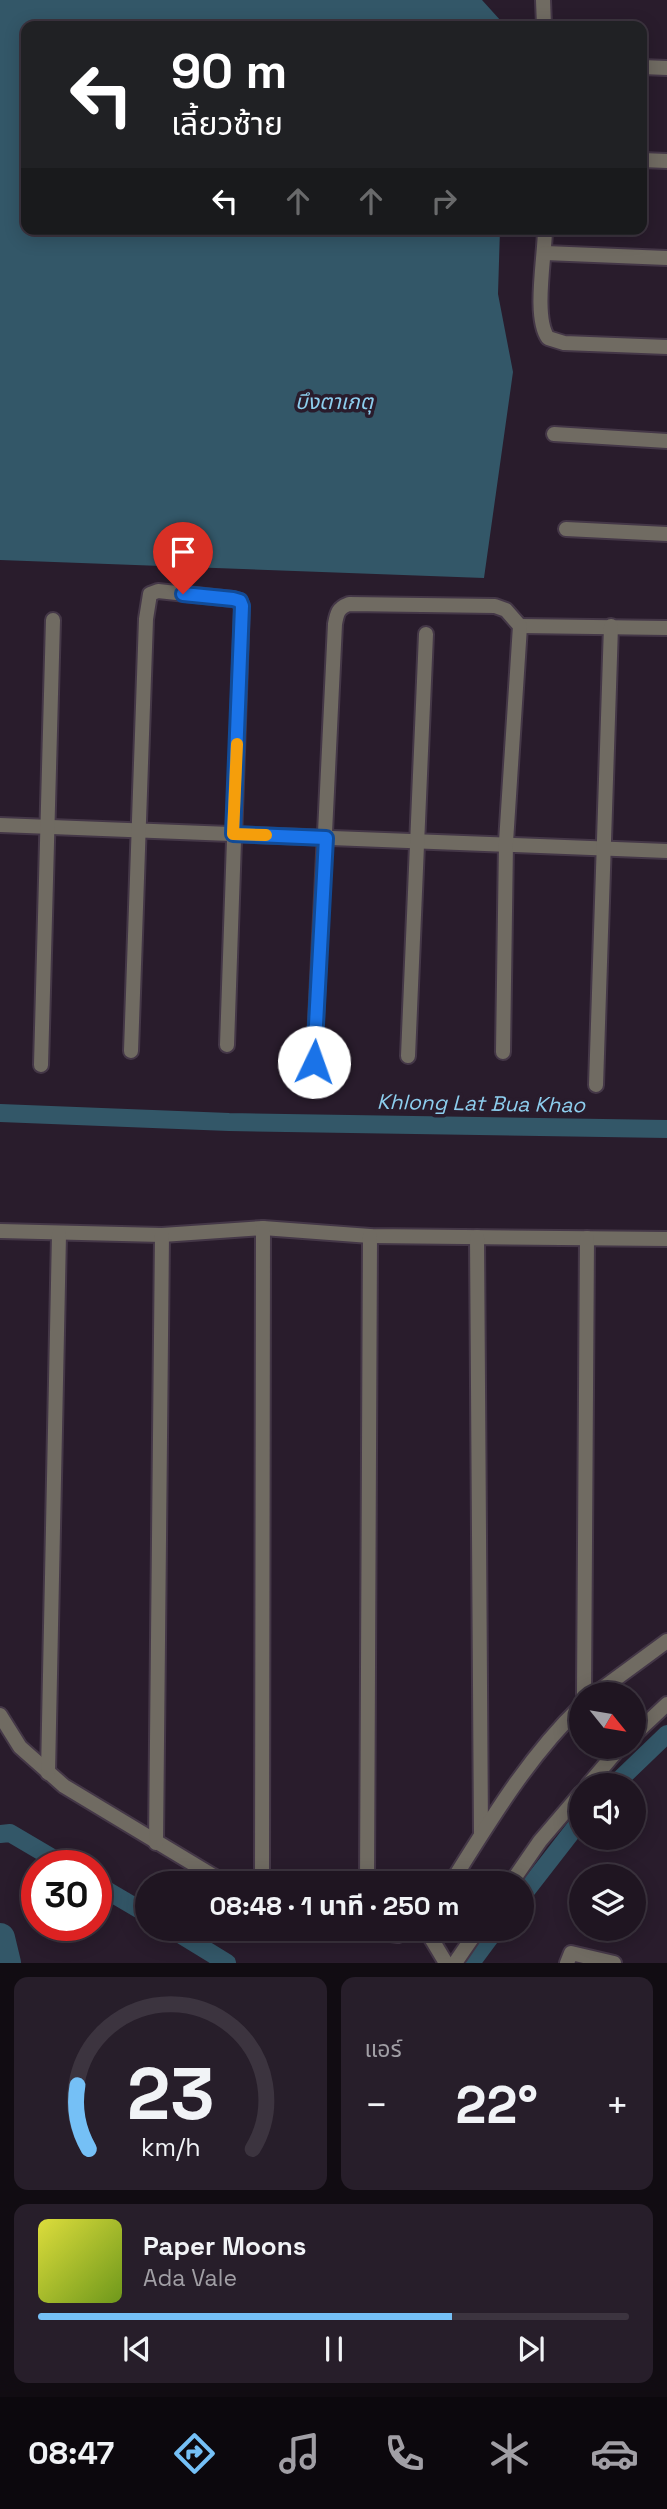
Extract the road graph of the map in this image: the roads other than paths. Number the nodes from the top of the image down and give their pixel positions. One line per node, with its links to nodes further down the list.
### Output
1 (543, 0): 2 (street)
2 (544, 21)
3 (647, 67): 4 (street)
4 (667, 68)
5 (647, 160): 6 (street)
6 (667, 161)
7 (545, 235): 8 (street)
8 (545, 253): 9 (street); 10 (street)
9 (667, 258)
10 (667, 347)
11 (554, 434): 12 (street)
12 (667, 440)
13 (566, 530): 14 (street)
14 (667, 534)
15 (53, 620): 21 (street)
16 (520, 626): 17 (street); 24 (street); 26 (street)
17 (611, 626): 18 (street); 27 (street)
18 (667, 628)
19 (426, 634): 25 (street)
20 (0, 825): 21 (street)
21 (48, 826): 22 (street); 34 (street)
22 (140, 829): 23 (street); 23 (street); 30 (street)
23 (233, 834): 24 (street); 29 (street)
24 (326, 838): 25 (street); 33 (street)
25 (419, 841): 26 (street); 32 (street)
26 (506, 842): 27 (street); 31 (street)
27 (604, 848): 28 (street); 35 (street)
28 (667, 850)
29 (227, 1045)
30 (131, 1051)
31 (503, 1052)
32 (408, 1056)
33 (314, 1062)
34 (41, 1065)
35 (596, 1085)
36 (263, 1228): 39 (street); 40 (street); 58 (street)
37 (0, 1231): 38 (street)
38 (59, 1234): 39 (street); 52 (street)
39 (162, 1235): 56 (street)
40 (370, 1236): 41 (street); 59 (street)
41 (477, 1237): 42 (street); 55 (street)
42 (587, 1238): 43 (street); 45 (street)
43 (667, 1239)
44 (667, 1641): 46 (street)
45 (584, 1682)
46 (612, 1682)
47 (667, 1704): 50 (street)
48 (0, 1715): 52 (street)
49 (569, 1718): 55 (street)
50 (646, 1724)
51 (610, 1759): 53 (street)
52 (48, 1773): 56 (street)
53 (598, 1773)
54 (569, 1807): 61 (street)
55 (481, 1833): 60 (street)
56 (156, 1843): 57 (street)
57 (204, 1871)
58 (262, 1871)
59 (368, 1871)
60 (459, 1871)
61 (519, 1871)
62 (433, 1941): 64 (street)
63 (470, 1941): 65 (street)
64 (446, 1963)
65 (455, 1963)
66 (567, 1963): 67 (street)
67 (614, 1963)

